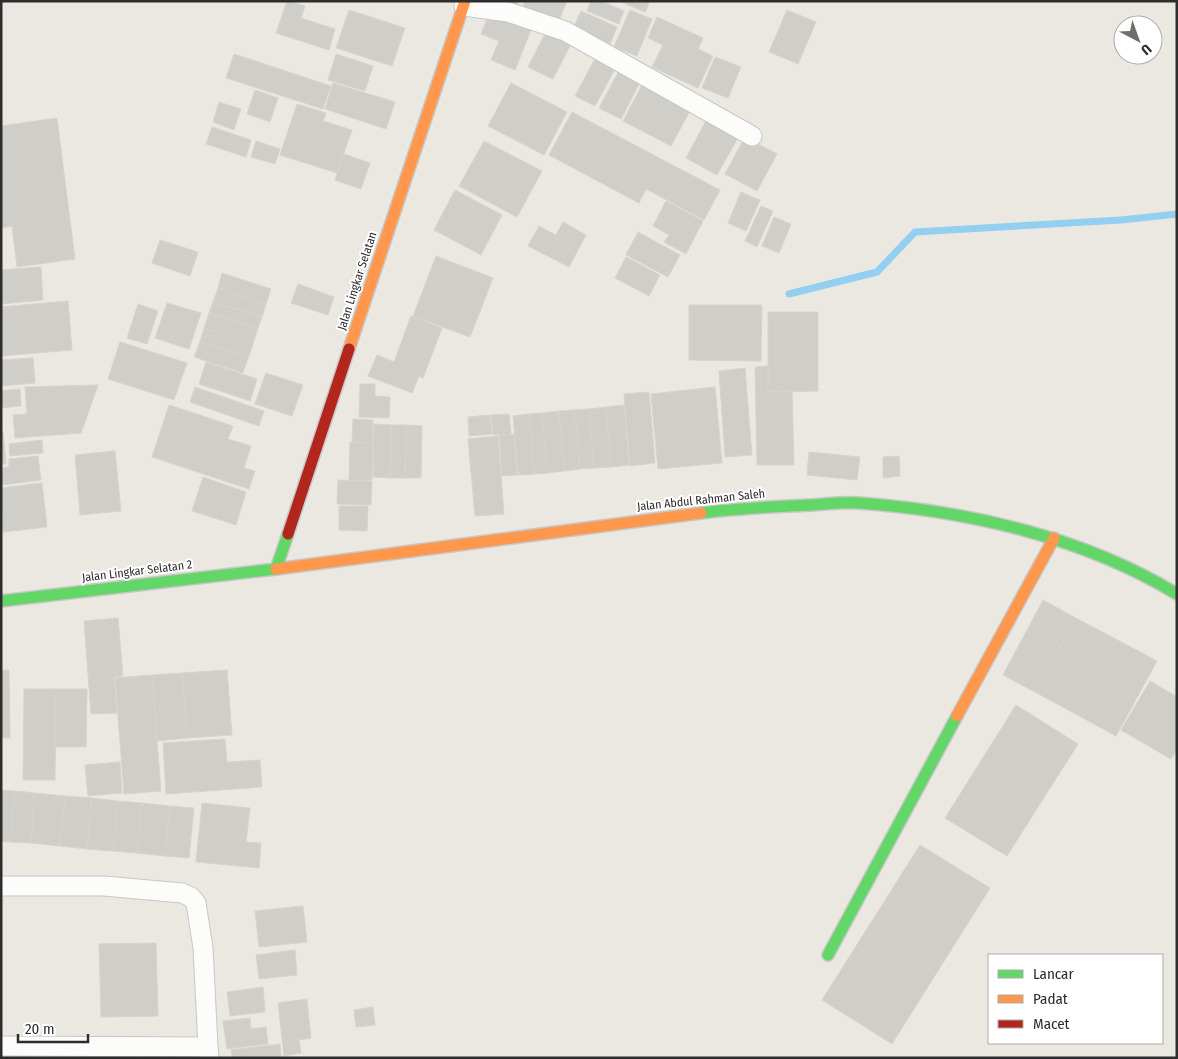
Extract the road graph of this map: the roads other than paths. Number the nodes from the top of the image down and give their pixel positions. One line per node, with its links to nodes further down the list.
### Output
1 (464, 3): 2 (street); 4 (main road, Jalan Lingkar Selatan)
2 (752, 136)
3 (1054, 538): 4 (main road, Jalan Abdul Rahman Saleh); 5 (main road, Jalan Abdul Rahman Saleh); 8 (main road)
4 (276, 570): 6 (main road, Jalan Lingkar Selatan 2)
5 (1177, 594)
6 (1, 601)
7 (1, 886): 10 (street)
8 (828, 955)
9 (1, 1046): 10 (street)
10 (208, 1052)

